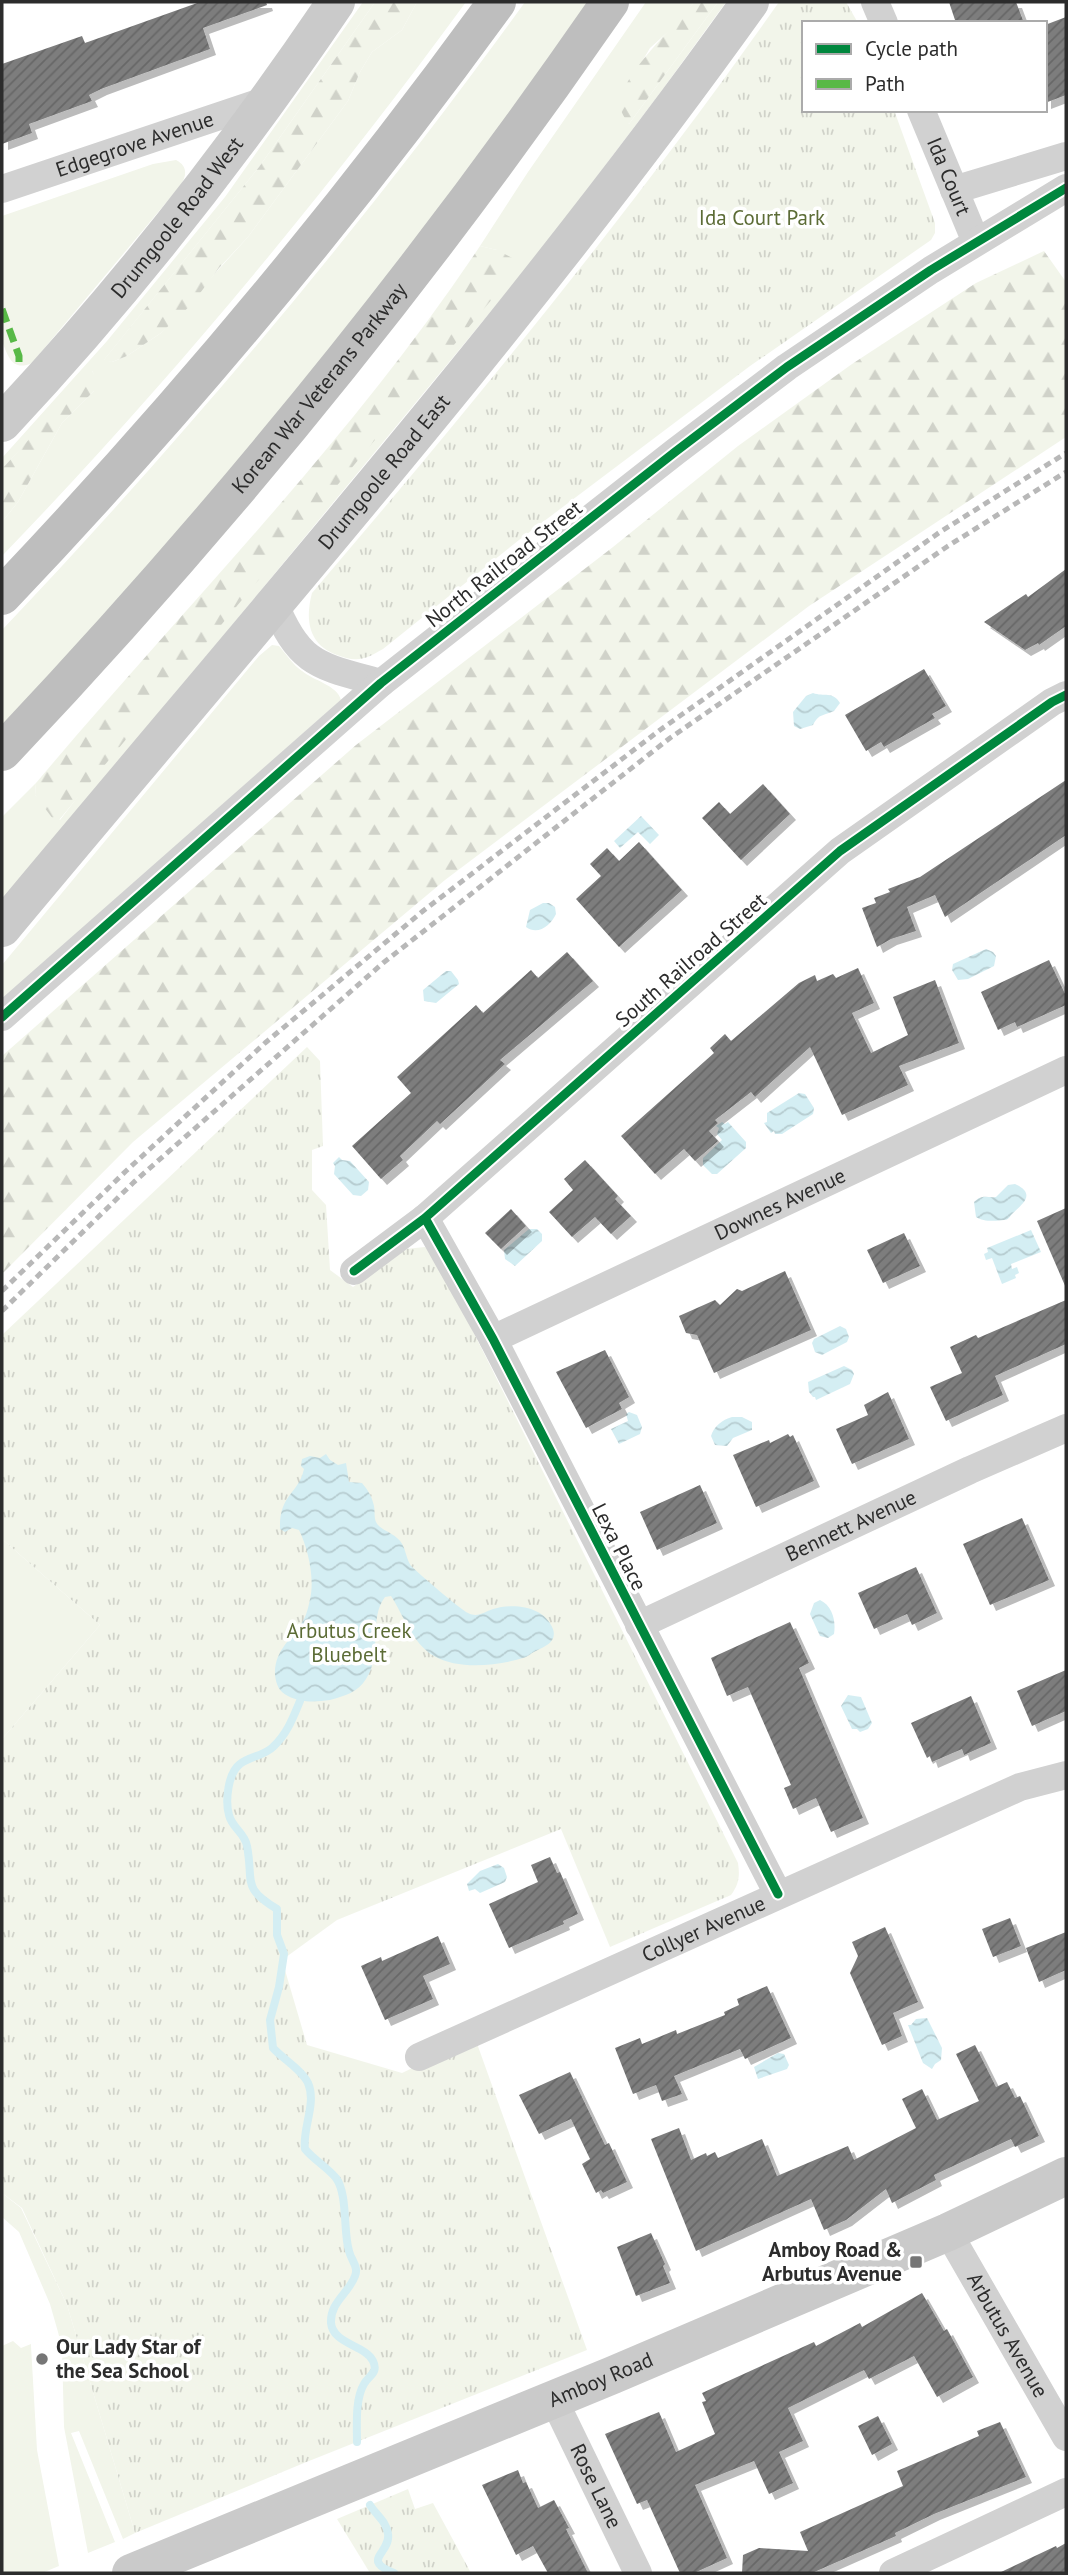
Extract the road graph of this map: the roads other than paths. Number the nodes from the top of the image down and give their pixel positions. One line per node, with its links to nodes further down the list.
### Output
1 (336, 2): 7 (main road, Drumgoole Road West)
2 (497, 2): 15 (highway)
3 (610, 2): 21 (highway, Korean War Veterans Parkway)
4 (750, 2): 18 (main road, Drumgoole Road East)
5 (875, 2): 6 (street)
6 (883, 21)
7 (267, 100): 11 (street, Edgegrove Avenue); 14 (main road, Drumgoole Road West)
8 (922, 112): 12 (street, Ida Court)
9 (1066, 156): 12 (street)
10 (1066, 188): 13 (street, North Railroad Street)
11 (2, 189)
12 (954, 190): 13 (street, Ida Court)
13 (976, 242): 19 (street, North Railroad Street)
14 (2, 420)
15 (93, 497): 16 (highway); 17 (highway)
16 (2, 572)
17 (2, 596)
18 (274, 602): 19 (street); 22 (main road, Drumgoole Road East)
19 (381, 682): 23 (street, North Railroad Street)
20 (1066, 695): 25 (street, South Railroad Street)
21 (9, 745)
22 (2, 928)
23 (2, 1017)
24 (1066, 1070): 27 (street, Downes Avenue)
25 (425, 1218): 26 (street, South Railroad Street); 27 (street, Lexa Place)
26 (354, 1271)
27 (493, 1339): 29 (street, Lexa Place)
28 (1066, 1427): 29 (street, Bennett Avenue)
29 (639, 1625): 31 (street, Lexa Place)
30 (1066, 1775): 31 (street, Collyer Avenue)
31 (778, 1894): 32 (street, Collyer Avenue)
32 (419, 2057)
33 (1066, 2176): 34 (main road, Amboy Road)
34 (948, 2232): 35 (main road, Amboy Road); 36 (street, Arbutus Avenue)
35 (553, 2398): 38 (main road, Amboy Road); 39 (street, Rose Lane)
36 (1066, 2437)
37 (1066, 2492): 40 (street)
38 (155, 2569)
39 (638, 2573)
40 (893, 2573)

